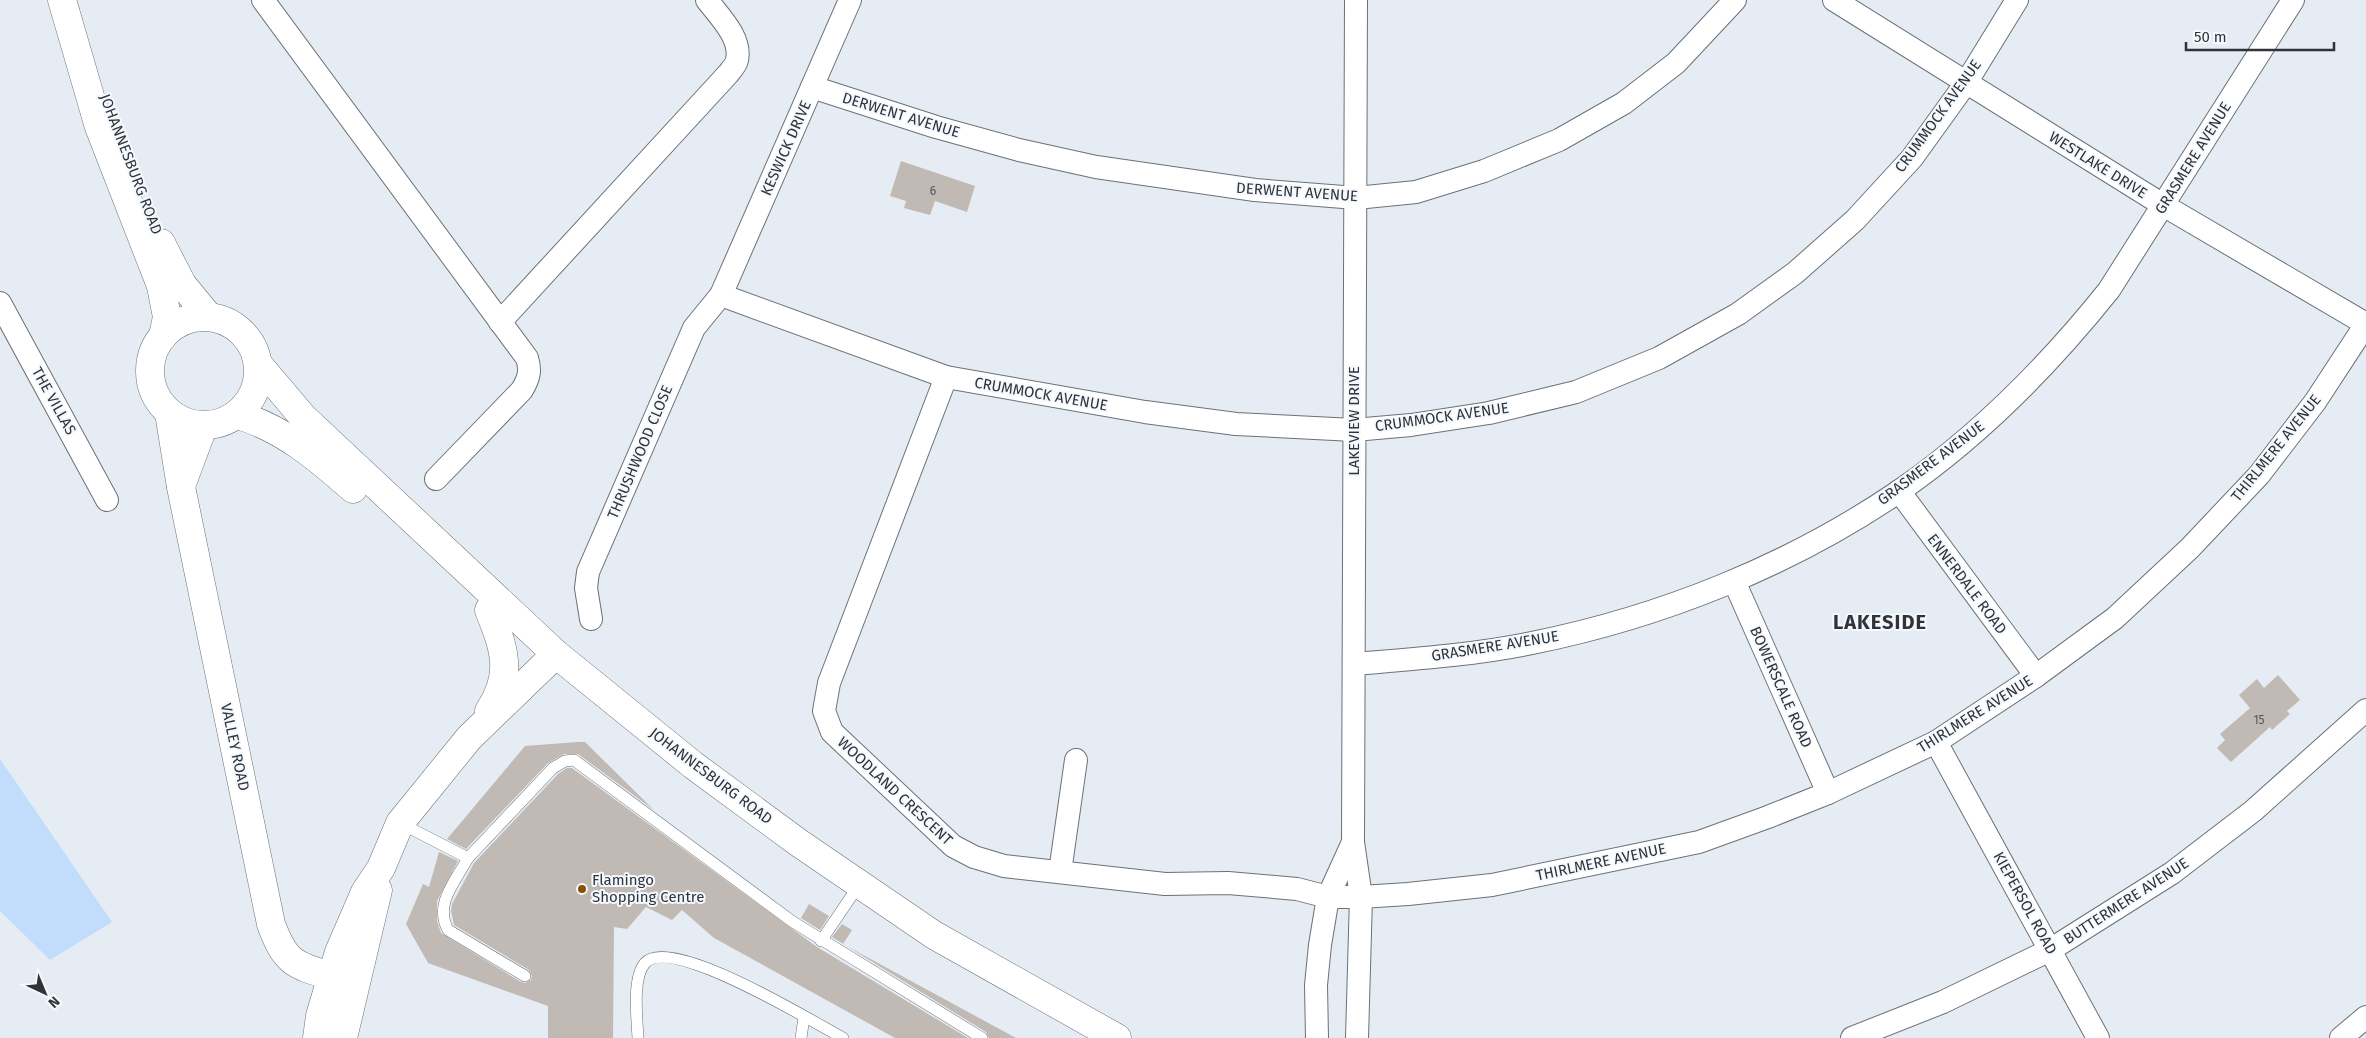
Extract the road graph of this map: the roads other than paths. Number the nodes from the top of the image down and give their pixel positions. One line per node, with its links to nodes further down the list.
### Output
1 (62, 0): 20 (street, JOHANNESBURG ROAD)
2 (76, 0): 17 (street, JOHANNESBURG ROAD)
3 (264, 0): 18 (street)
4 (707, 0): 18 (street)
5 (850, 0): 12 (street, KESWICK DRIVE)
6 (1356, 0): 13 (street, LAKEVIEW DRIVE)
7 (1735, 0): 13 (street, DERWENT AVENUE)
8 (1834, 0): 11 (street, WESTLAKE DRIVE)
9 (2017, 0): 11 (street, CRUMMOCK AVENUE)
10 (2293, 0): 14 (street, GRASMERE AVENUE)
11 (1966, 83): 14 (street, WESTLAKE DRIVE); 26 (street, CRUMMOCK AVENUE)
12 (812, 88): 13 (street, DERWENT AVENUE); 15 (street, KESWICK DRIVE)
13 (1356, 198): 26 (street, LAKEVIEW DRIVE)
14 (2164, 205): 19 (street, WESTLAKE DRIVE); 30 (street, GRASMERE AVENUE)
15 (722, 295): 22 (street, CRUMMOCK AVENUE); 34 (street, THRUSHWOOD CLOSE)
16 (0, 303): 31 (street, THE VILLAS)
17 (209, 317): 20 (street); 21 (street)
18 (500, 322): 28 (street)
19 (2366, 324): 37 (street, THIRLMERE AVENUE)
20 (163, 336): 23 (street)
21 (259, 365): 24 (street); 27 (street)
22 (946, 377): 26 (street, CRUMMOCK AVENUE); 47 (street, WOODLAND CRESCENT)
23 (169, 413): 25 (street); 29 (street, VALLEY ROAD)
24 (238, 415): 25 (street); 27 (street)
25 (203, 427): 29 (street)
26 (1354, 430): 36 (street, LAKEVIEW DRIVE)
27 (340, 465): 33 (street, JOHANNESBURG ROAD); 35 (street, JOHANNESBURG ROAD)
28 (436, 479)
29 (181, 487): 53 (street, VALLEY ROAD)
30 (1898, 492): 32 (street, GRASMERE AVENUE); 37 (street, ENNERDALE ROAD)
31 (108, 500)
32 (1734, 581): 36 (street, GRASMERE AVENUE); 42 (street, BOWERSCALE ROAD)
33 (489, 610): 35 (street, JOHANNESBURG ROAD); 39 (street)
34 (591, 618)
35 (551, 659): 39 (street); 48 (street, JOHANNESBURG ROAD)
36 (1354, 664): 44 (street, LAKEVIEW DRIVE)
37 (2036, 676): 40 (street, THIRLMERE AVENUE)
38 (2366, 710): 52 (street, BUTTERMERE AVENUE)
39 (470, 738): 43 (street)
40 (1936, 742): 42 (street, THIRLMERE AVENUE); 52 (street, KIEPERSOL ROAD)
41 (1076, 760): 47 (street)
42 (1828, 793): 49 (street, THIRLMERE AVENUE)
43 (400, 823): 45 (lane); 46 (street)
44 (1353, 842): 49 (street, LAKEVIEW DRIVE); 50 (street, LAKEVIEW DRIVE)
45 (468, 858): 51 (lane); 54 (lane)
46 (381, 868): 53 (street); 58 (street)
47 (1060, 872): 50 (street, WOODLAND CRESCENT)
48 (855, 891): 51 (lane); 63 (street, JOHANNESBURG ROAD); 64 (street, JOHANNESBURG ROAD)
49 (1361, 896): 50 (street, WOODLAND CRESCENT); 66 (street, LAKEVIEW DRIVE)
50 (1328, 897): 65 (street, LAKEVIEW DRIVE)
51 (821, 941): 62 (lane)
52 (2050, 950): 67 (street, BUTTERMERE AVENUE); 68 (street, KIEPERSOL ROAD)
53 (331, 976): 57 (street)
54 (525, 976)
55 (804, 1017): 59 (lane); 60 (lane); 61 (lane)
56 (2366, 1017): 69 (street)
57 (317, 1038)
58 (343, 1038)
59 (638, 1038)
60 (801, 1038)
61 (843, 1038)
62 (982, 1038)
63 (1084, 1038)
64 (1117, 1038)
65 (1317, 1038)
66 (1357, 1038)
67 (1852, 1038)
68 (2098, 1038)
69 (2341, 1038)

